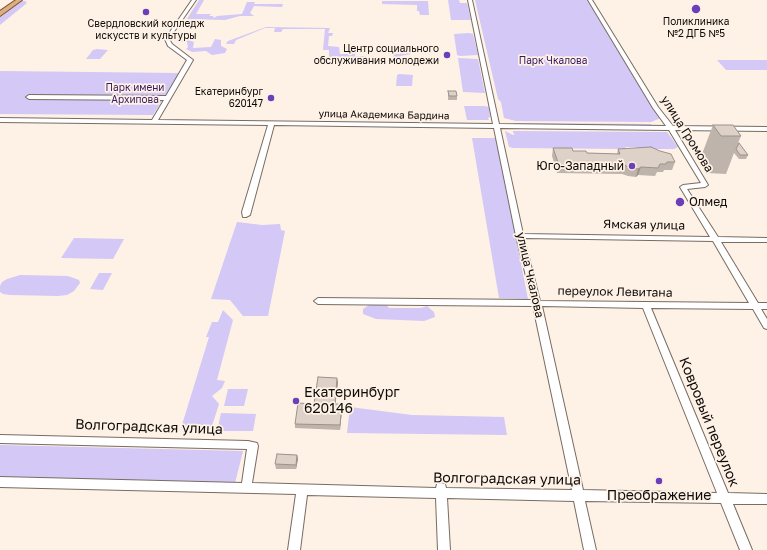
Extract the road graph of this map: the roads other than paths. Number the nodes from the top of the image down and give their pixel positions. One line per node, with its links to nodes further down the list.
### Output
1 (19, 0): 5 (main road)
2 (194, 0): 7 (street)
3 (470, 0): 11 (street, улица Чкалова)
4 (590, 0): 12 (street, улица Громова)
5 (0, 14)
6 (25, 97): 7 (street)
7 (167, 98): 9 (street)
8 (0, 120): 9 (street, улица Академика Бардина)
9 (154, 122): 10 (street, улица Академика Бардина)
10 (272, 123): 11 (street, улица Академика Бардина); 14 (street)
11 (498, 126): 12 (street, улица Академика Бардина); 15 (street, улица Чкалова)
12 (671, 128): 13 (street, улица Академика Бардина); 16 (street, улица Громова)
13 (767, 129)
14 (246, 215)
15 (520, 236): 16 (street, Ямская улица); 19 (street, улица Чкалова)
16 (716, 240): 17 (street, Ямская улица); 21 (street, улица Громова)
17 (767, 240)
18 (318, 301): 19 (street, переулок Левитана)
19 (537, 304): 20 (street, переулок Левитана); 29 (street, улица Чкалова)
20 (646, 305): 21 (street, переулок Левитана); 30 (street, Ковровый переулок)
21 (756, 306): 22 (street, переулок Левитана); 23 (street, улица Громова)
22 (767, 306)
23 (767, 326)
24 (0, 439): 26 (street, Волгоградская улица)
25 (0, 482): 26 (street, Волгоградская улица)
26 (246, 489): 27 (street, Волгоградская улица)
27 (302, 490): 28 (street, Волгоградская улица); 32 (street)
28 (442, 491): 29 (street, Волгоградская улица); 33 (street)
29 (578, 495): 30 (street, Волгоградская улица); 34 (street, улица Чкалова)
30 (726, 498): 31 (street, Волгоградская улица); 35 (street, Ковровый переулок)
31 (767, 499)
32 (294, 550)
33 (444, 550)
34 (590, 550)
35 (746, 550)

